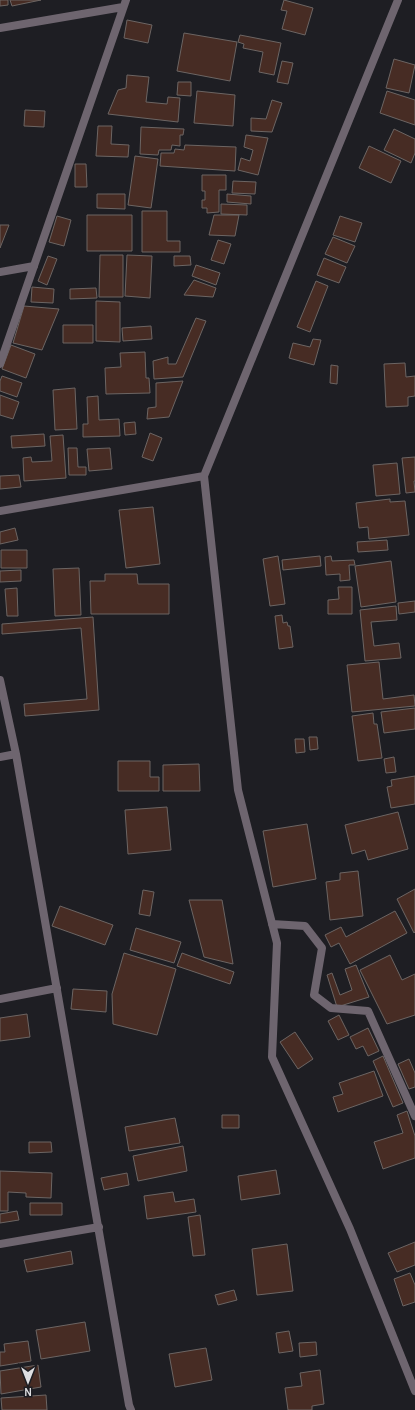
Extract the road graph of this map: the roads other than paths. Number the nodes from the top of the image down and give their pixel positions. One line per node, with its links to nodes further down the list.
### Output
1 (398, 0): 7 (street)
2 (124, 3): 3 (street); 4 (street)
3 (0, 28)
4 (34, 266): 5 (street); 6 (street)
5 (0, 272)
6 (0, 364)
7 (204, 476): 8 (street); 12 (street)
8 (0, 511)
9 (0, 680): 10 (street)
10 (16, 754): 11 (street); 13 (street)
11 (0, 757)
12 (272, 924): 15 (street); 18 (street)
13 (57, 988): 14 (street); 16 (street)
14 (0, 999)
15 (415, 1116)
16 (99, 1227): 17 (street); 19 (street)
17 (0, 1244)
18 (415, 1391)
19 (131, 1410)

